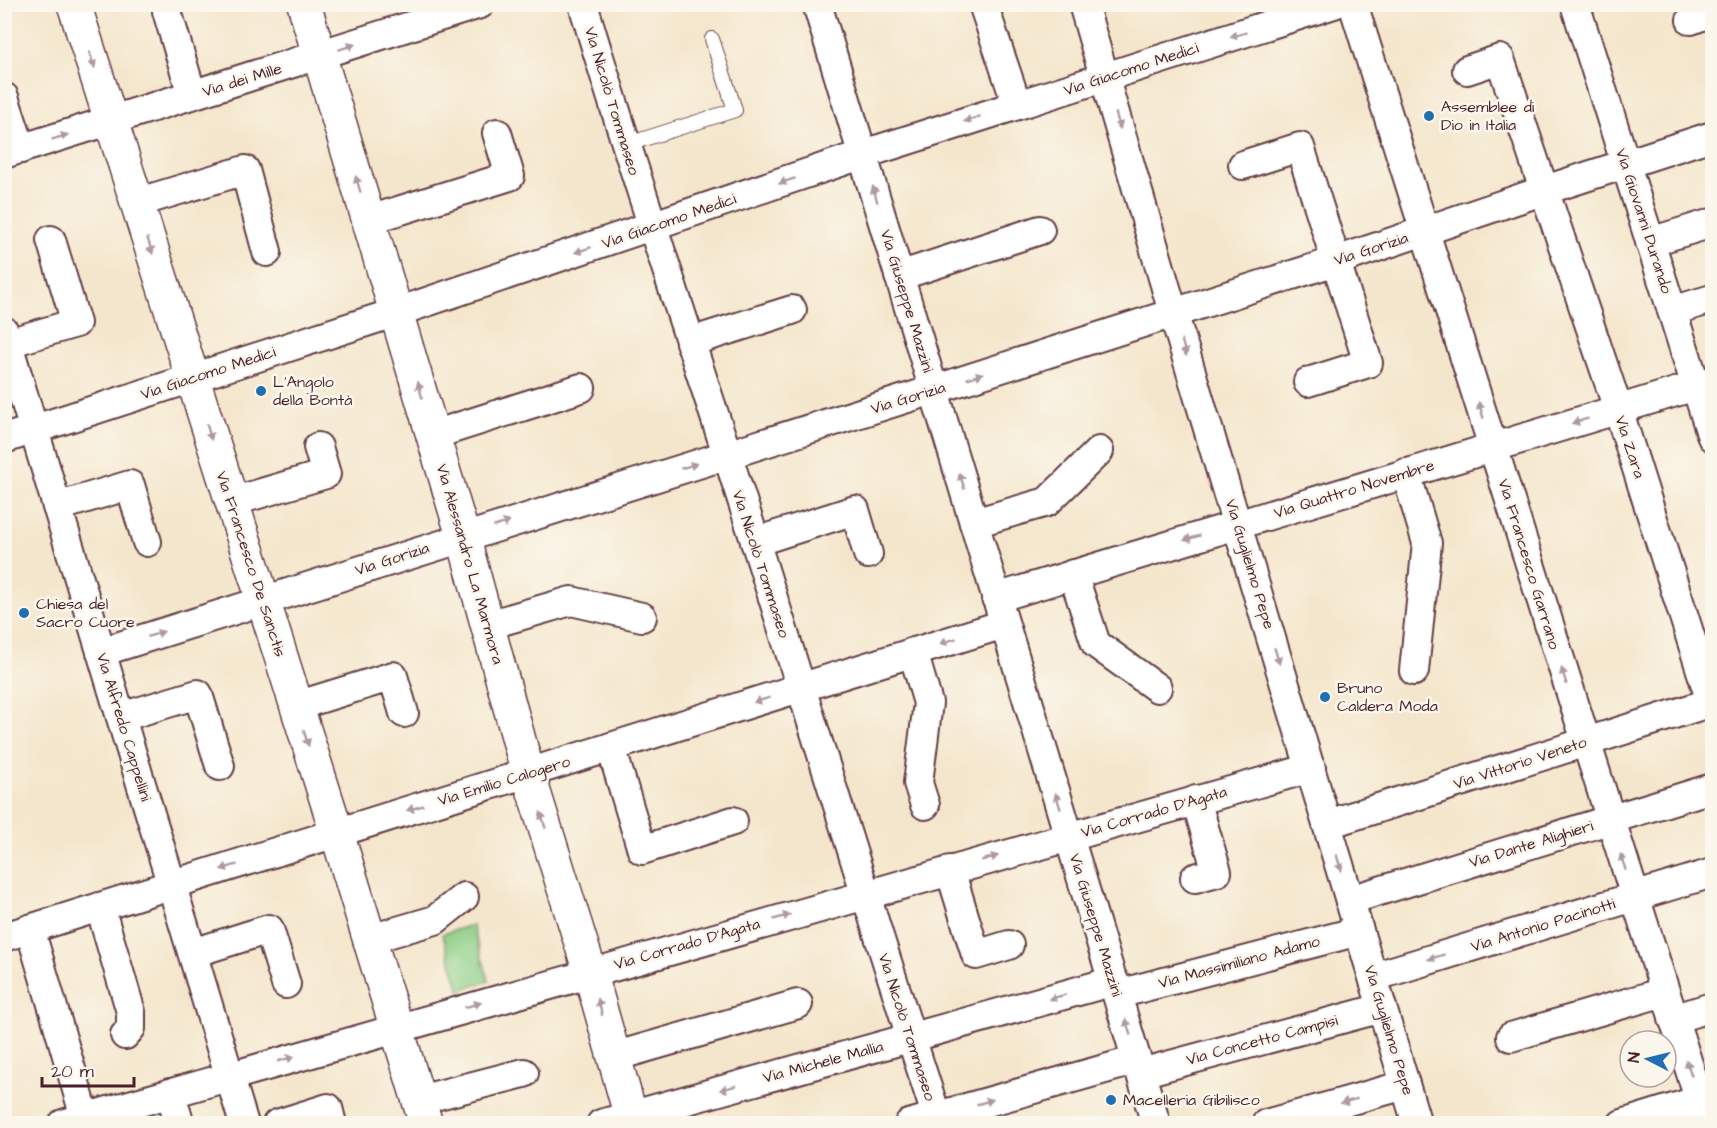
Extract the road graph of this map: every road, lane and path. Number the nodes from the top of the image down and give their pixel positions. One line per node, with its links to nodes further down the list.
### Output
1 (74, 4): 20 (street, Via Francesco De Sanctis, one-way to 20)
2 (169, 4): 17 (street)
3 (304, 4): 14 (street, Via Alessandro La Marmora)
4 (480, 4): 14 (street, Via dei Mille, one-way to 4)
5 (583, 4): 23 (street, Via Nicolò Tommaseo)
6 (817, 4): 25 (street, Via Giuseppe Mazzini)
7 (984, 4): 19 (street)
8 (1083, 4): 16 (street, Via Guglielmo Pepe)
9 (1334, 4): 12 (street, Via Giacomo Medici)
10 (1353, 4): 34 (street, Via Francesco Garrano)
11 (1575, 4): 26 (street, Via Giovanni Durando)
12 (1267, 15): 16 (street, Via Giacomo Medici, one-way to 16)
13 (712, 39): 23 (lane)
14 (319, 56): 17 (street, Via dei Mille); 30 (street, Via Alessandro La Marmora, one-way to 14)
15 (1467, 70): 28 (street, Via Zara)
16 (1105, 76): 19 (street, Via Giacomo Medici); 44 (street, Via Guglielmo Pepe, one-way to 44)
17 (192, 95): 20 (street, Via dei Mille)
18 (4, 97): 24 (street)
19 (1017, 105): 25 (street, Via Giacomo Medici, one-way to 25)
20 (111, 121): 24 (street, Via dei Mille, one-way to 20); 29 (street, Via Francesco De Sanctis)
21 (497, 133): 30 (street)
22 (1713, 136): 26 (street, Via Gorizia)
23 (625, 145): 32 (street, Via Nicolò Tommaseo)
24 (13, 151)
25 (864, 154): 32 (street, Via Giacomo Medici, one-way to 32); 39 (street, Via Giuseppe Mazzini, one-way to 25)
26 (1625, 163): 28 (street, Via Gorizia); 36 (street, Via Giovanni Durando)
27 (1243, 165): 38 (street)
28 (1542, 190): 34 (street, Via Gorizia); 52 (street, Via Zara)
29 (136, 203): 37 (street); 47 (street, Via Francesco De Sanctis, one-way to 47)
30 (369, 220): 43 (street, Via Alessandro La Marmora)
31 (1713, 223): 36 (street)
32 (652, 228): 43 (street, Via Giacomo Medici, one-way to 43); 46 (street, Via Nicolò Tommaseo)
33 (1040, 231): 39 (street)
34 (1425, 231): 38 (street, Via Gorizia); 58 (street, Via Francesco Garrano, one-way to 34)
35 (51, 240): 45 (street)
36 (1650, 242): 42 (street, Via Giovanni Durando)
37 (267, 252)
38 (1336, 261): 44 (street, Via Gorizia); 48 (street)
39 (900, 276): 51 (street, Via Giuseppe Mazzini)
40 (1713, 300): 42 (street)
41 (792, 310): 46 (street)
42 (1672, 311): 49 (street, Via Giovanni Durando)
43 (397, 312): 47 (street, Via Giacomo Medici); 54 (street, Via Alessandro La Marmora, one-way to 43)
44 (1173, 312): 51 (street, Via Gorizia, one-way to 44); 65 (street, Via Guglielmo Pepe, one-way to 65)
45 (6, 337): 53 (street, Via Alfredo Cappellini)
46 (690, 342): 60 (street, Via Nicolò Tommaseo)
47 (192, 378): 53 (street, Via Giacomo Medici); 62 (street, Via Francesco De Sanctis, one-way to 62)
48 (1308, 382)
49 (1704, 383): 52 (street, Via Quattro Novembre); 55 (street, Via Giovanni Durando)
50 (581, 388): 54 (street)
51 (933, 390): 60 (street, Via Gorizia); 64 (street, Via Giuseppe Mazzini, one-way to 51)
52 (1618, 409): 58 (street, Via Quattro Novembre, one-way to 58); 80 (street, Via Zara)
53 (34, 429): 56 (street, Via Giacomo Medici); 63 (street, Via Alfredo Cappellini)
54 (433, 435): 66 (street, Via Alessandro La Marmora)
55 (1713, 437)
56 (4, 439)
57 (318, 447): 62 (street)
58 (1492, 447): 61 (street, Via Quattro Novembre); 84 (street, Via Francesco Garrano, one-way to 58)
59 (1099, 451): 64 (street)
60 (726, 454): 66 (street, Via Gorizia, one-way to 60); 68 (street, Via Nicolò Tommaseo)
61 (1406, 473): 65 (street, Via Quattro Novembre); 77 (street)
62 (231, 502): 71 (street, Via Francesco De Sanctis)
63 (57, 507): 67 (street); 75 (street, Via Alfredo Cappellini)
64 (974, 523): 72 (street, Via Giuseppe Mazzini)
65 (1238, 524): 70 (street, Via Quattro Novembre, one-way to 70); 87 (street, Via Guglielmo Pepe, one-way to 87)
66 (463, 536): 71 (street, Via Gorizia); 74 (street, Via Alessandro La Marmora)
67 (147, 542)
68 (755, 542): 69 (street); 78 (street, Via Nicolò Tommaseo)
69 (868, 554)
70 (1073, 574): 72 (street, Via Quattro Novembre); 79 (street)
71 (262, 600): 75 (street, Via Gorizia, one-way to 71); 81 (street, Via Francesco De Sanctis)
72 (1000, 611): 76 (street, Via Emilio Calogero, one-way to 76); 96 (street, Via Giuseppe Mazzini, one-way to 72)
73 (642, 617): 74 (street)
74 (488, 625): 88 (street, Via Alessandro La Marmora)
75 (101, 652): 83 (street, Via Alfredo Cappellini)
76 (913, 652): 78 (street, Via Emilio Calogero); 91 (street)
77 (1414, 671)
78 (800, 688): 85 (street, Via Emilio Calogero, one-way to 85); 101 (street, Via Nicolò Tommaseo)
79 (1158, 688)
80 (1712, 703): 84 (street, Via Vittorio Veneto)
81 (296, 706): 82 (street); 95 (street, Via Francesco De Sanctis, one-way to 95)
82 (404, 713)
83 (122, 717): 86 (street); 100 (street, Via Alfredo Cappellini)
84 (1585, 743): 92 (street, Via Francesco Garrano); 94 (street, Via Vittorio Veneto)
85 (611, 747): 88 (street, Via Emilio Calogero); 93 (street)
86 (220, 766)
87 (1311, 768): 90 (street, Via Corrado D'Agata); 94 (street, Via Guglielmo Pepe)
88 (528, 773): 95 (street, Via Emilio Calogero, one-way to 95); 111 (street, Via Alessandro La Marmora, one-way to 88)
89 (1713, 788): 92 (street, Via Dante Alighieri)
90 (1196, 800): 96 (street, Via Corrado D'Agata); 98 (street)
91 (925, 805)
92 (1610, 820): 103 (street, Via Francesco Garrano, one-way to 92); 104 (street, Via Dante Alighieri)
93 (734, 821)
94 (1328, 824): 104 (street, Via Guglielmo Pepe, one-way to 104)
95 (337, 833): 100 (street, Via Emilio Calogero, one-way to 100); 108 (street, Via Francesco De Sanctis)
96 (1069, 836): 97 (street, Via Corrado D'Agata, one-way to 96); 114 (street, Via Giuseppe Mazzini)
97 (950, 870): 101 (street, Via Corrado D'Agata); 109 (street)
98 (1216, 872)
99 (1713, 873): 103 (street, Via Antonio Pacinotti)
100 (172, 885): 105 (street, Via Emilio Calogero); 110 (street, Via Alfredo Cappellini)
101 (864, 894): 111 (street, Via Corrado D'Agata, one-way to 101); 123 (street, Via Nicolò Tommaseo)
102 (464, 897): 108 (street)
103 (1634, 897): 112 (street, Via Antonio Pacinotti, one-way to 112); 115 (street, Via Francesco Garrano)
104 (1350, 900): 106 (street, Via Guglielmo Pepe)
105 (100, 907): 107 (street, Via Emilio Calogero); 121 (street)
106 (1359, 931): 112 (street, Via Guglielmo Pepe); 114 (street, Via Massimiliano Adamo)
107 (17, 933): 133 (street)
108 (370, 939): 120 (street, Via Francesco De Sanctis)
109 (1009, 945)
110 (193, 953): 113 (street); 127 (street, Via Alfredo Cappellini)
111 (590, 972): 120 (street, Via Corrado D'Agata, one-way to 111); 124 (street, Via Alessandro La Marmora, one-way to 111)
112 (1373, 976): 118 (street, Via Guglielmo Pepe)
113 (286, 984)
114 (1116, 988): 123 (street, Via Michele Mallia, one-way to 123); 125 (street, Via Giuseppe Mazzini, one-way to 114)
115 (1664, 992): 119 (street, Via Francesco Garrano); 122 (street)
116 (798, 1004): 124 (street)
117 (1713, 1007): 119 (street)
118 (1382, 1008): 125 (street, Via Concetto Campisi); 128 (street, Via Guglielmo Pepe)
119 (1673, 1019): 130 (street, Via Francesco Garrano, one-way to 119)
120 (397, 1027): 127 (street, Via Corrado D'Agata, one-way to 120); 131 (street, Via Francesco De Sanctis)
121 (125, 1035)
122 (1512, 1036)
123 (910, 1038): 132 (street, Via Nicolò Tommaseo); 134 (street, Via Michele Mallia, one-way to 134)
124 (613, 1057): 134 (street, Via Alessandro La Marmora)
125 (1139, 1066): 132 (street, Via Concetto Campisi, one-way to 125); 140 (street, Via Giuseppe Mazzini)
126 (524, 1073): 131 (street)
127 (230, 1076): 129 (street, Via Corrado D'Agata); 136 (street, Via Alfredo Cappellini)
128 (1405, 1085): 141 (street, one-way to 141); 142 (street, Via Guglielmo Pepe)
129 (170, 1093): 133 (street, Via Corrado D'Agata); 135 (street)
130 (1706, 1106): 143 (street)
131 (422, 1112)
132 (937, 1120): 139 (street, Via Concetto Campisi)
133 (78, 1121)
134 (621, 1121)
135 (180, 1124)
136 (244, 1124)
137 (276, 1124): 138 (street)
138 (332, 1124)
139 (909, 1124)
140 (1156, 1124)
141 (1266, 1124)
142 (1417, 1124)
143 (1622, 1124)

